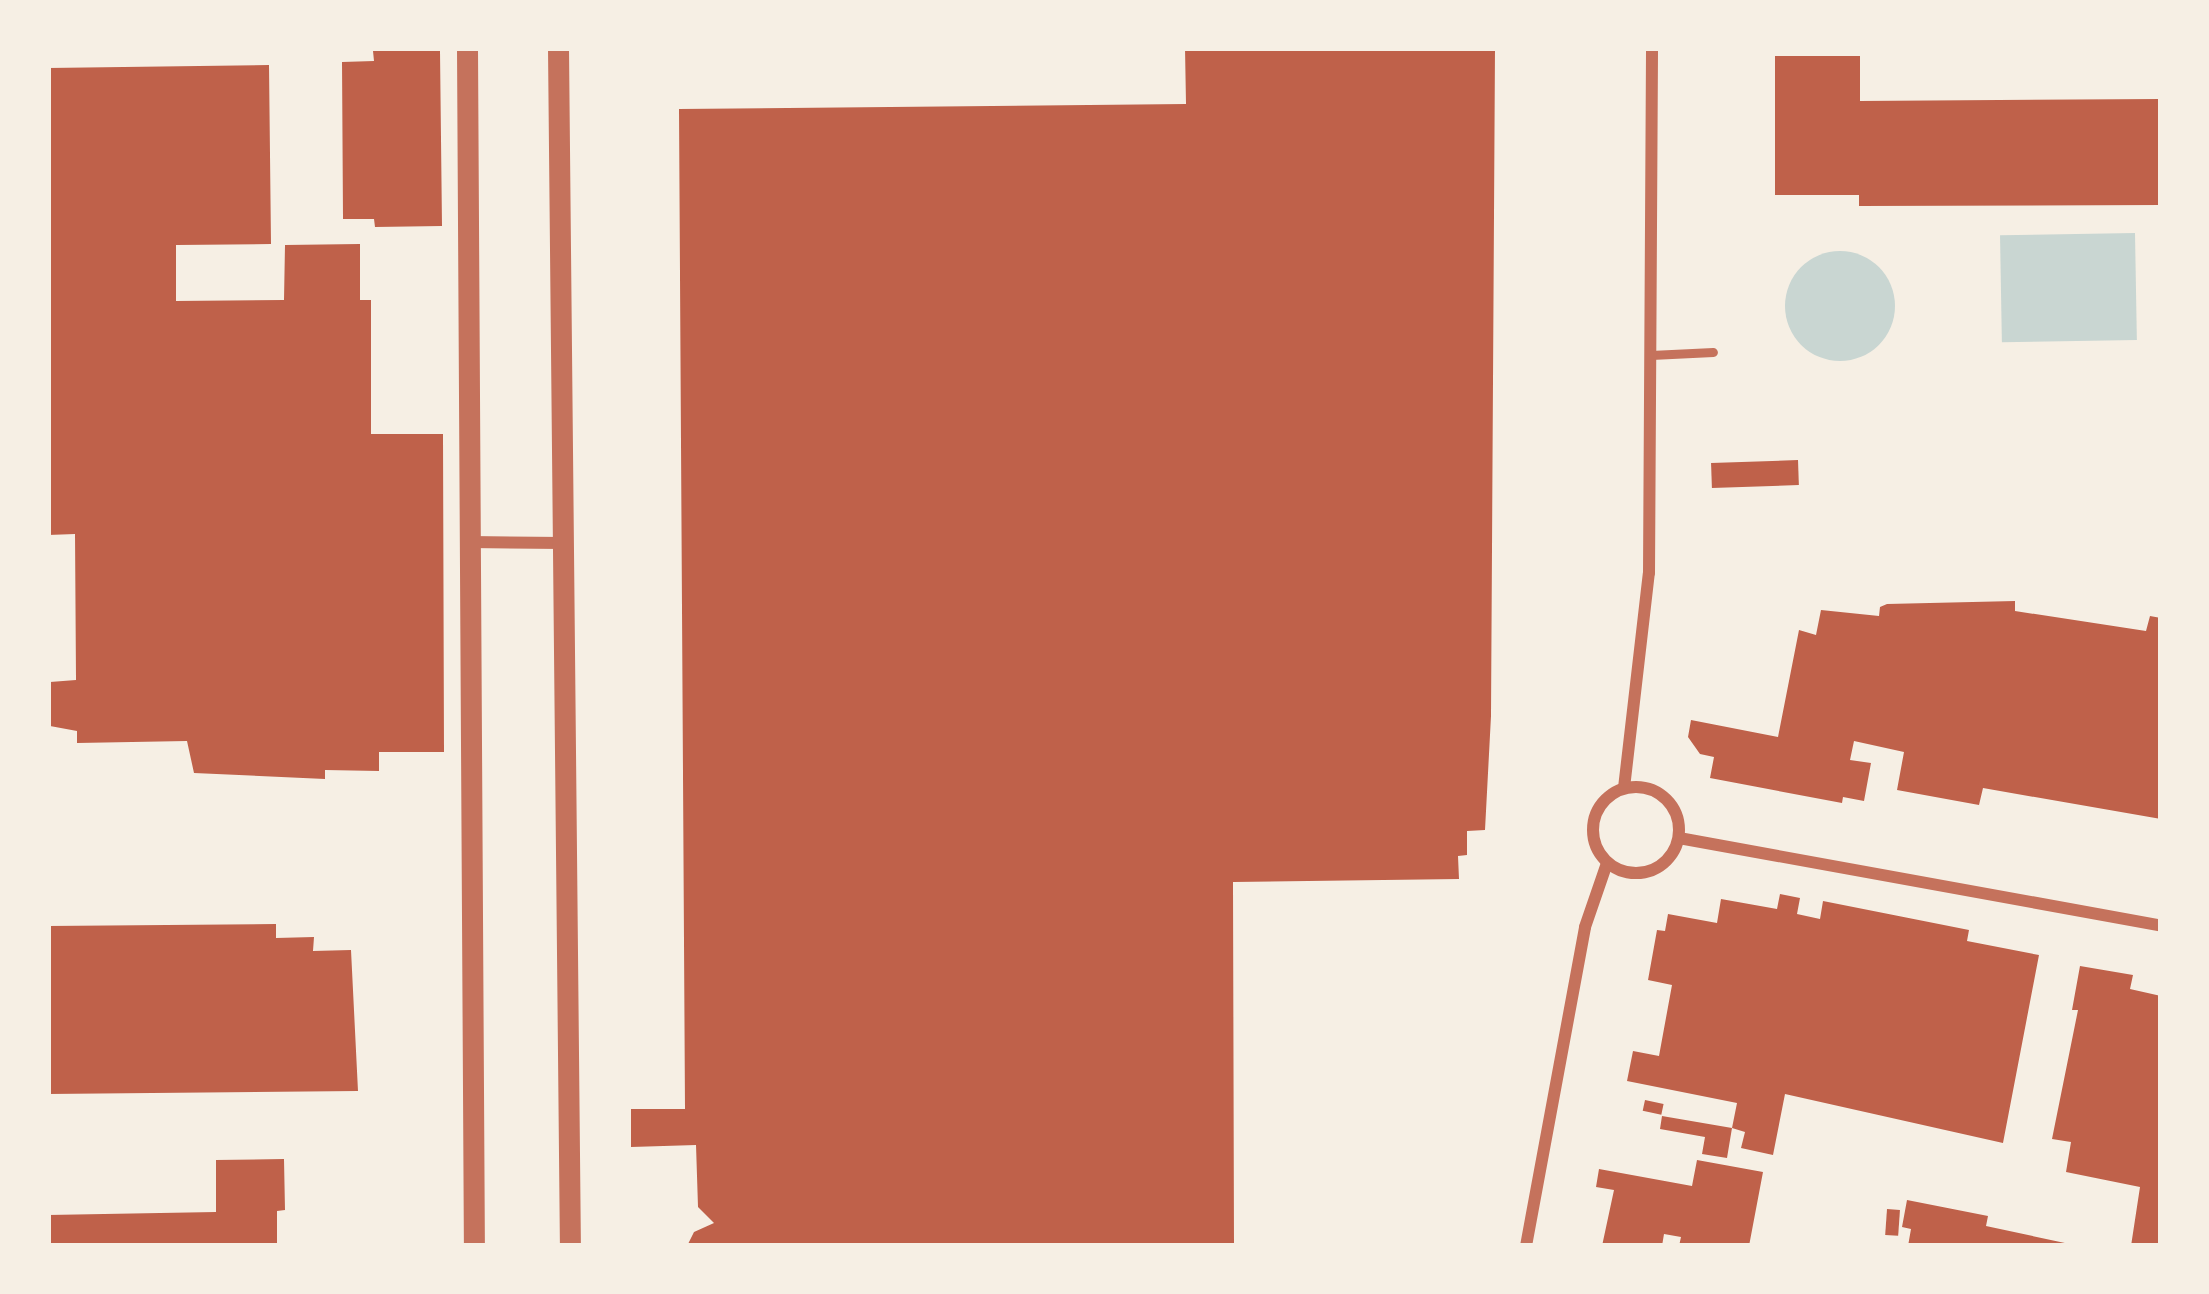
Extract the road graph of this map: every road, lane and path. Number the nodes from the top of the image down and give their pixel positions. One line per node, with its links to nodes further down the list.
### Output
1 (467, 48): 6 (street)
2 (558, 48): 7 (street)
3 (1652, 48): 5 (street)
4 (1713, 352): 5 (lane)
5 (1651, 355): 8 (street)
6 (470, 542): 7 (street); 12 (street)
7 (563, 543): 13 (street)
8 (1624, 788): 9 (street); 10 (street)
9 (1679, 838): 10 (street); 11 (street)
10 (1607, 863): 14 (street)
11 (2161, 926)
12 (474, 1246)
13 (570, 1246)
14 (1526, 1246)

